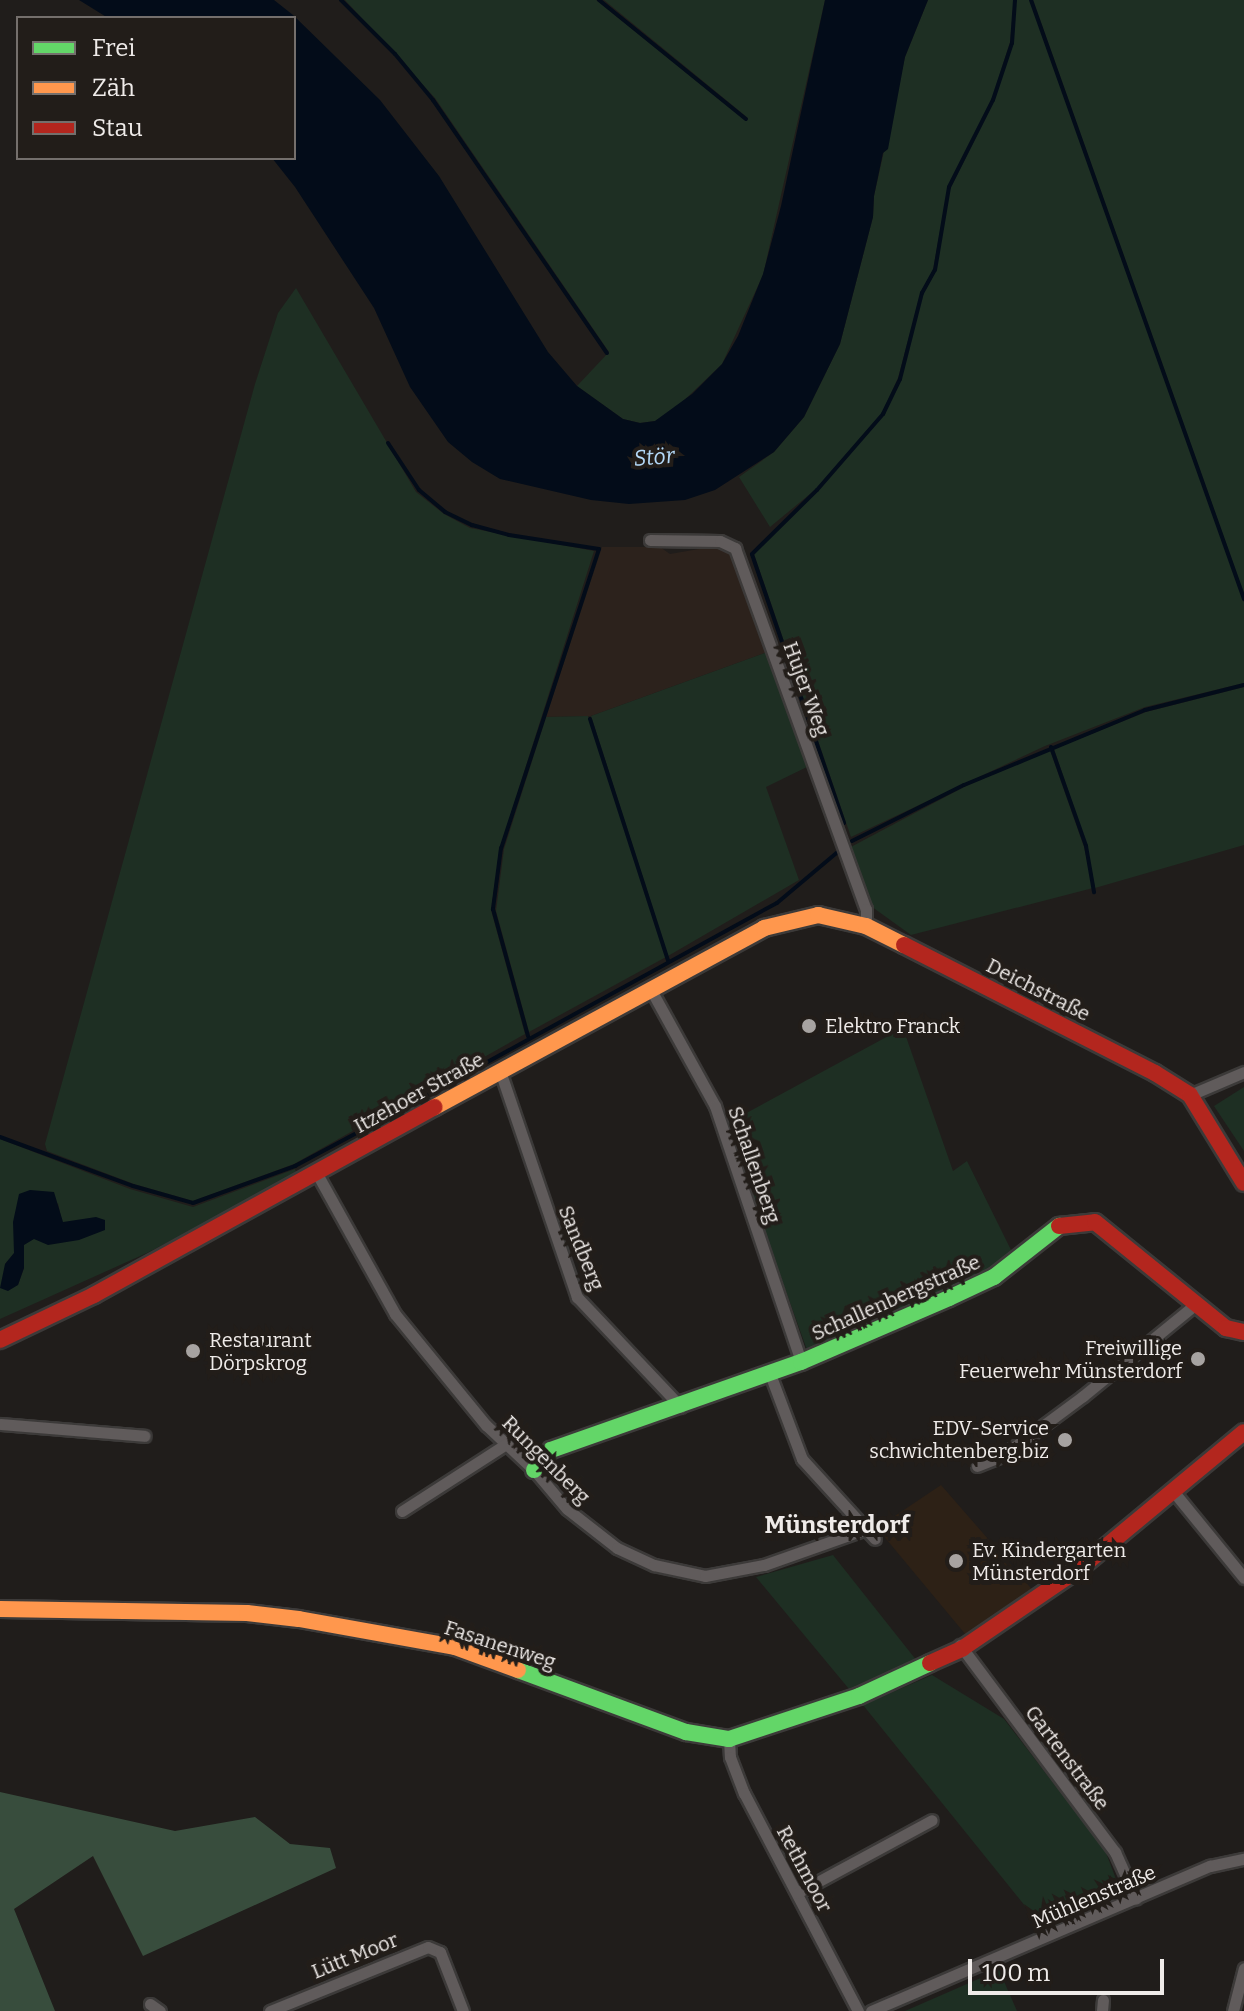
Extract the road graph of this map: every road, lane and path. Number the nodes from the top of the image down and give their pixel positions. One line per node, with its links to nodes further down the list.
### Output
1 (650, 540): 2 (street, Hujer Weg)
2 (866, 926): 3 (street, Itzehoer Straße); 6 (street, Deichstraße)
3 (651, 990): 4 (street, Itzehoer Straße); 12 (street, Schallenberg)
4 (500, 1071): 7 (street, Itzehoer Straße); 14 (street, Sandberg)
5 (1244, 1072): 6 (street)
6 (1190, 1095): 8 (street)
7 (316, 1172): 11 (street, Itzehoer Straße); 18 (street, Rungenberg)
8 (1244, 1183)
9 (1196, 1304): 10 (street, Schallenbergstraße); 12 (street, Schallenbergstraße); 19 (street)
10 (1244, 1332)
11 (0, 1340)
12 (801, 1362): 13 (street, Schallenbergstraße)
13 (770, 1374): 14 (street, Schallenbergstraße); 23 (street)
14 (681, 1407): 20 (street, Schallenbergstraße)
15 (0, 1424): 17 (street)
16 (1244, 1432): 21 (street, Fasanenweg)
17 (145, 1436)
18 (506, 1444): 20 (street, Rungenberg); 22 (street)
19 (977, 1466)
20 (534, 1470): 23 (street, Rungenberg)
21 (1173, 1491): 25 (street); 27 (street, Fasanenweg)
22 (402, 1511)
23 (866, 1529): 24 (street)
24 (875, 1539)
25 (1244, 1578)
26 (0, 1609): 28 (street, Fasanenweg)
27 (961, 1646): 28 (street, Fasanenweg); 32 (street, Gartenstraße)
28 (729, 1739): 31 (street, Rethmoor)
29 (932, 1820): 31 (street)
30 (1244, 1859): 32 (street, Mühlenstraße)
31 (797, 1893): 36 (street, Rethmoor)
32 (1136, 1899): 37 (street, Mühlenstraße)
33 (1244, 1968): 38 (street)
34 (270, 2011): 35 (street, Lütt Moor)
35 (463, 2011)
36 (858, 2011)
37 (871, 2011)
38 (1233, 2011)

